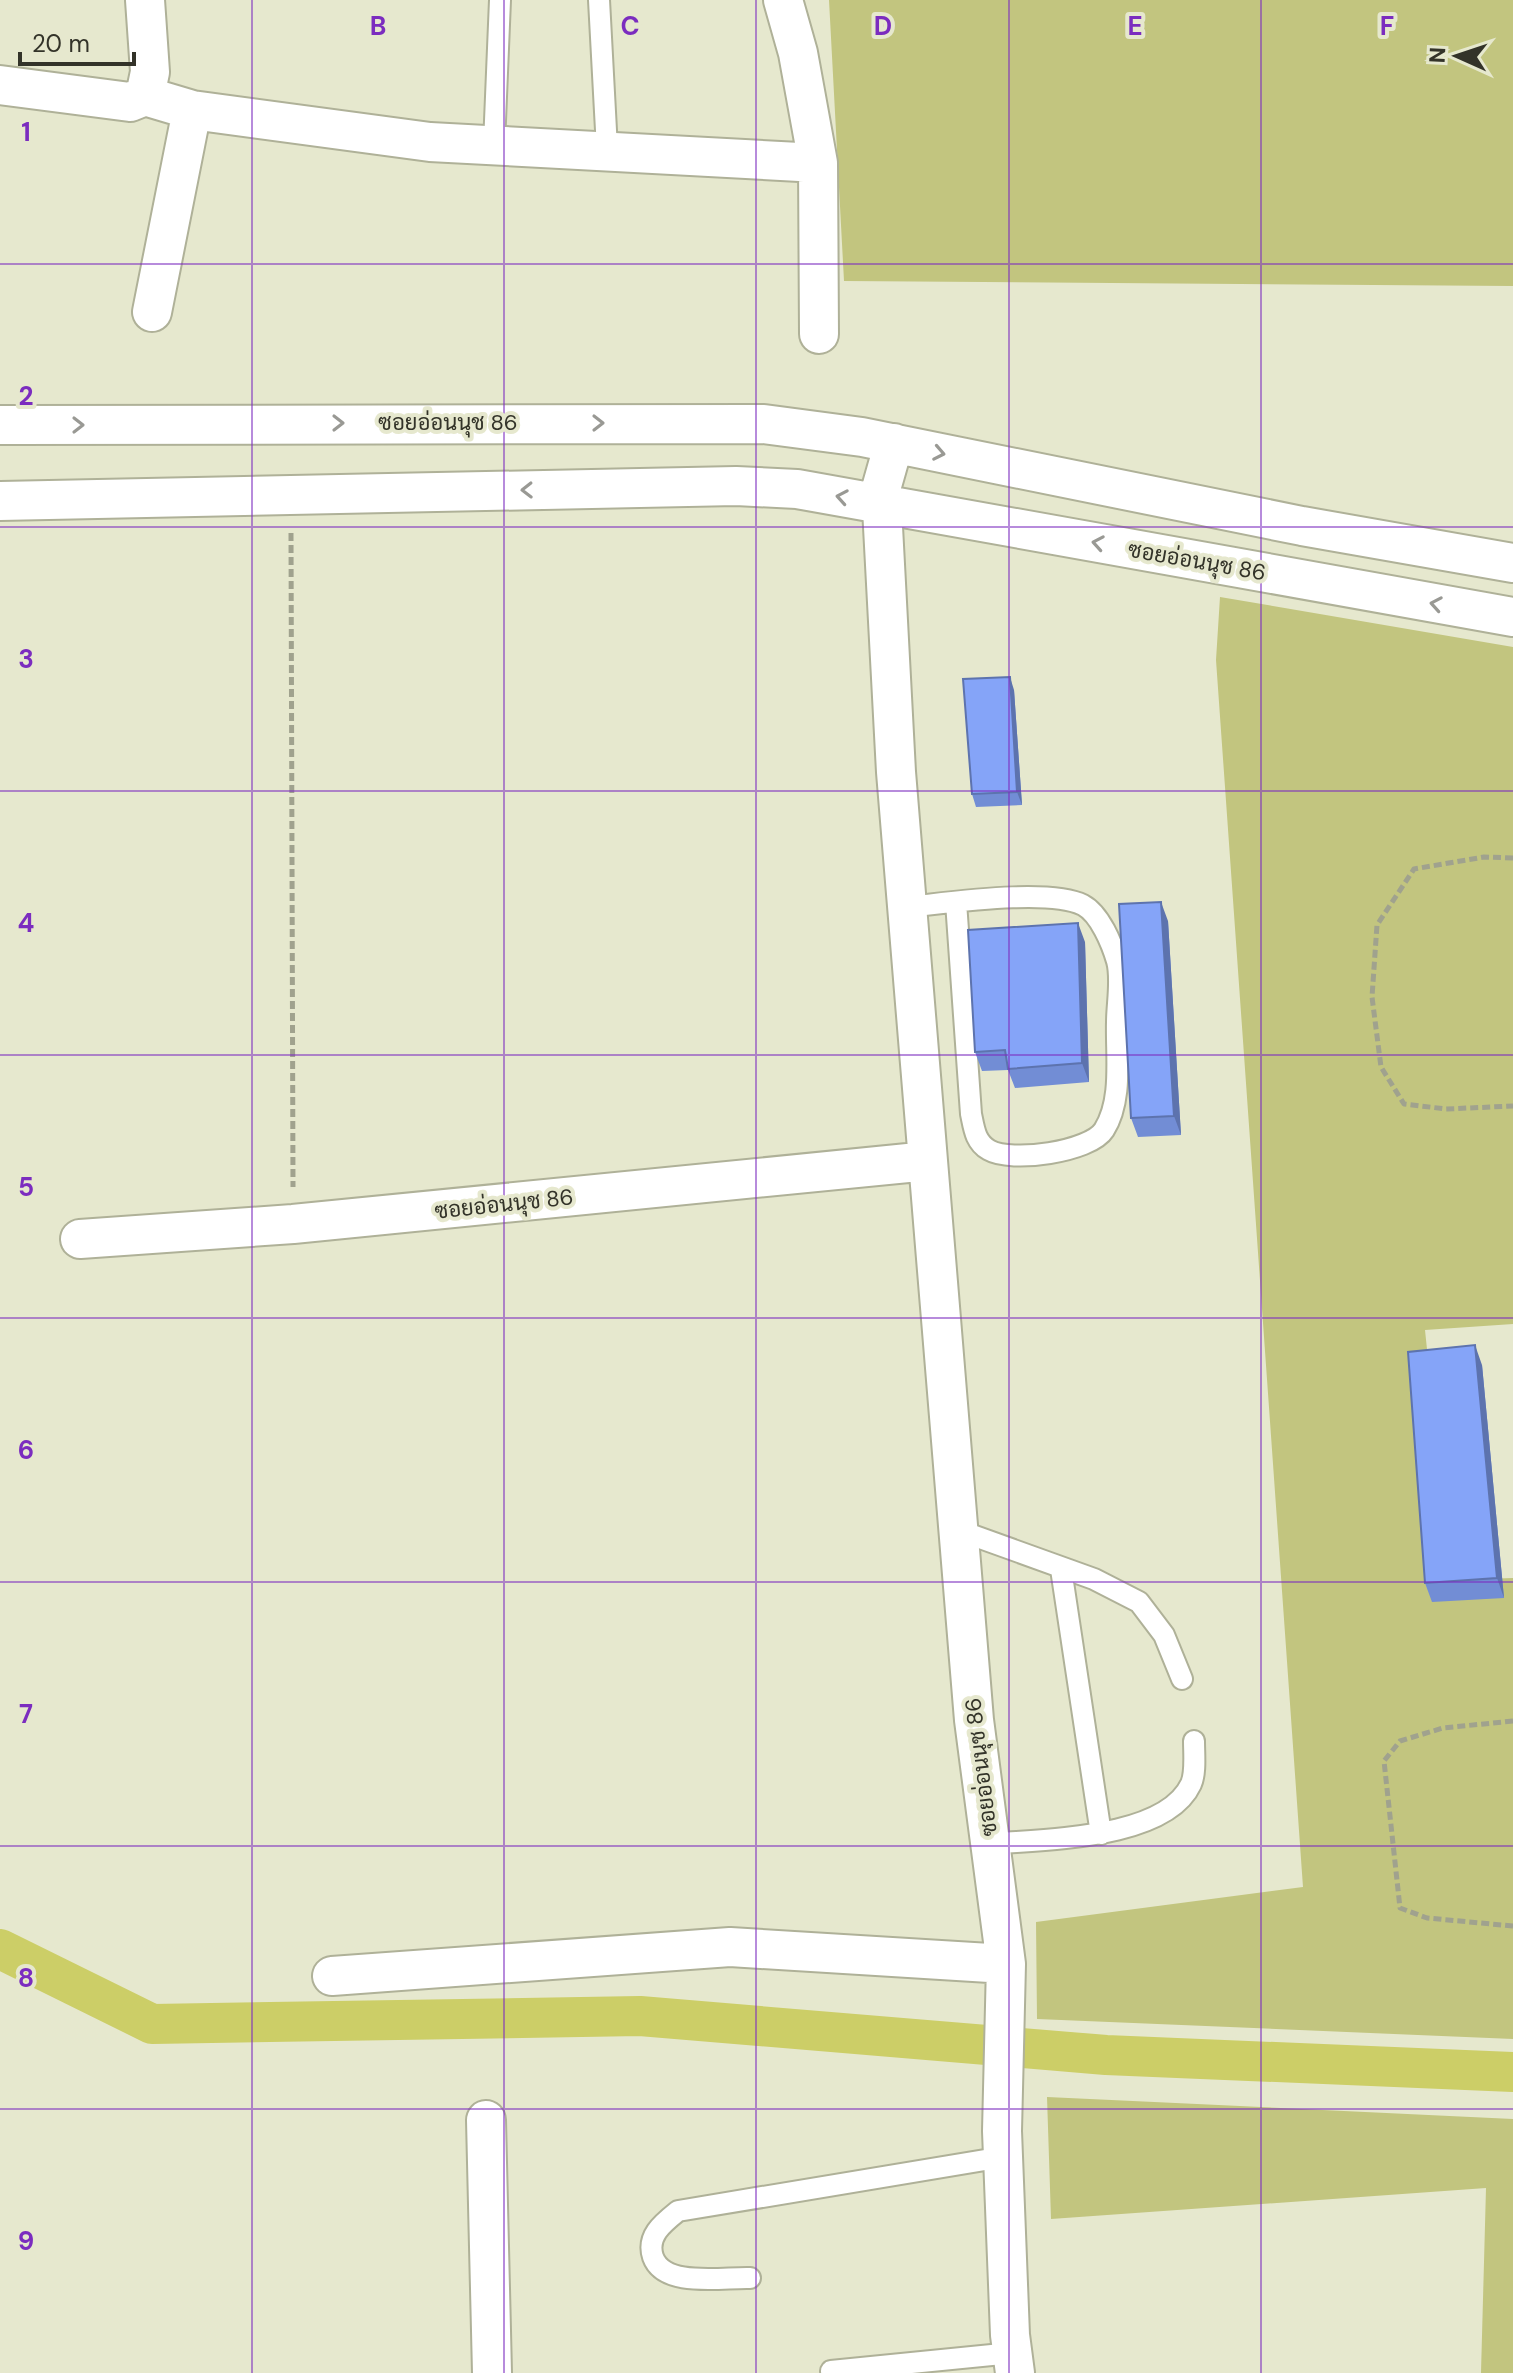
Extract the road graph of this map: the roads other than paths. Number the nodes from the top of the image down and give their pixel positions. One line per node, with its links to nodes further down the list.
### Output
1 (145, 0): 6 (street)
2 (500, 0): 8 (lane)
3 (599, 0): 9 (lane)
4 (783, 0): 10 (street)
5 (0, 85): 6 (street)
6 (145, 96): 7 (street)
7 (192, 110): 8 (street); 11 (street)
8 (494, 145): 9 (street)
9 (607, 149): 10 (street)
10 (818, 163): 12 (street)
11 (152, 312)
12 (819, 334)
13 (0, 425): 14 (street, ซอยอ่อนนุช 86, one-way to 14)
14 (894, 443): 16 (street, ซอยอ่อนนุช 86); 17 (street, ซอยอ่อนนุช 86, one-way to 17)
15 (0, 501): 16 (street, ซอยอ่อนนุช 86, one-way to 15)
16 (881, 504): 18 (street, ซอยอ่อนนุช 86, one-way to 16); 20 (street, ซอยอ่อนนุช 86)
17 (1513, 563)
18 (1513, 617)
19 (956, 902): 19 (lane); 20 (lane)
20 (907, 907): 21 (street, ซอยอ่อนนุช 86)
21 (928, 1161): 22 (street, ซอยอ่อนนุช 86); 23 (street, ซอยอ่อนนุช 86)
22 (80, 1239)
23 (958, 1530): 24 (lane); 28 (street, ซอยอ่อนนุช 86)
24 (1061, 1569): 25 (lane); 27 (lane)
25 (1182, 1679)
26 (1194, 1741): 27 (lane)
27 (1101, 1834): 28 (lane)
28 (990, 1844): 29 (street, ซอยอ่อนนุช 86)
29 (1006, 1964): 30 (street); 32 (street, ซอยอ่อนนุช 86)
30 (332, 1976)
31 (486, 2120): 36 (street)
32 (1003, 2157): 33 (lane); 34 (street, ซอยอ่อนนุช 86)
33 (750, 2278)
34 (1013, 2363): 35 (lane)
35 (831, 2371)
36 (492, 2373)

